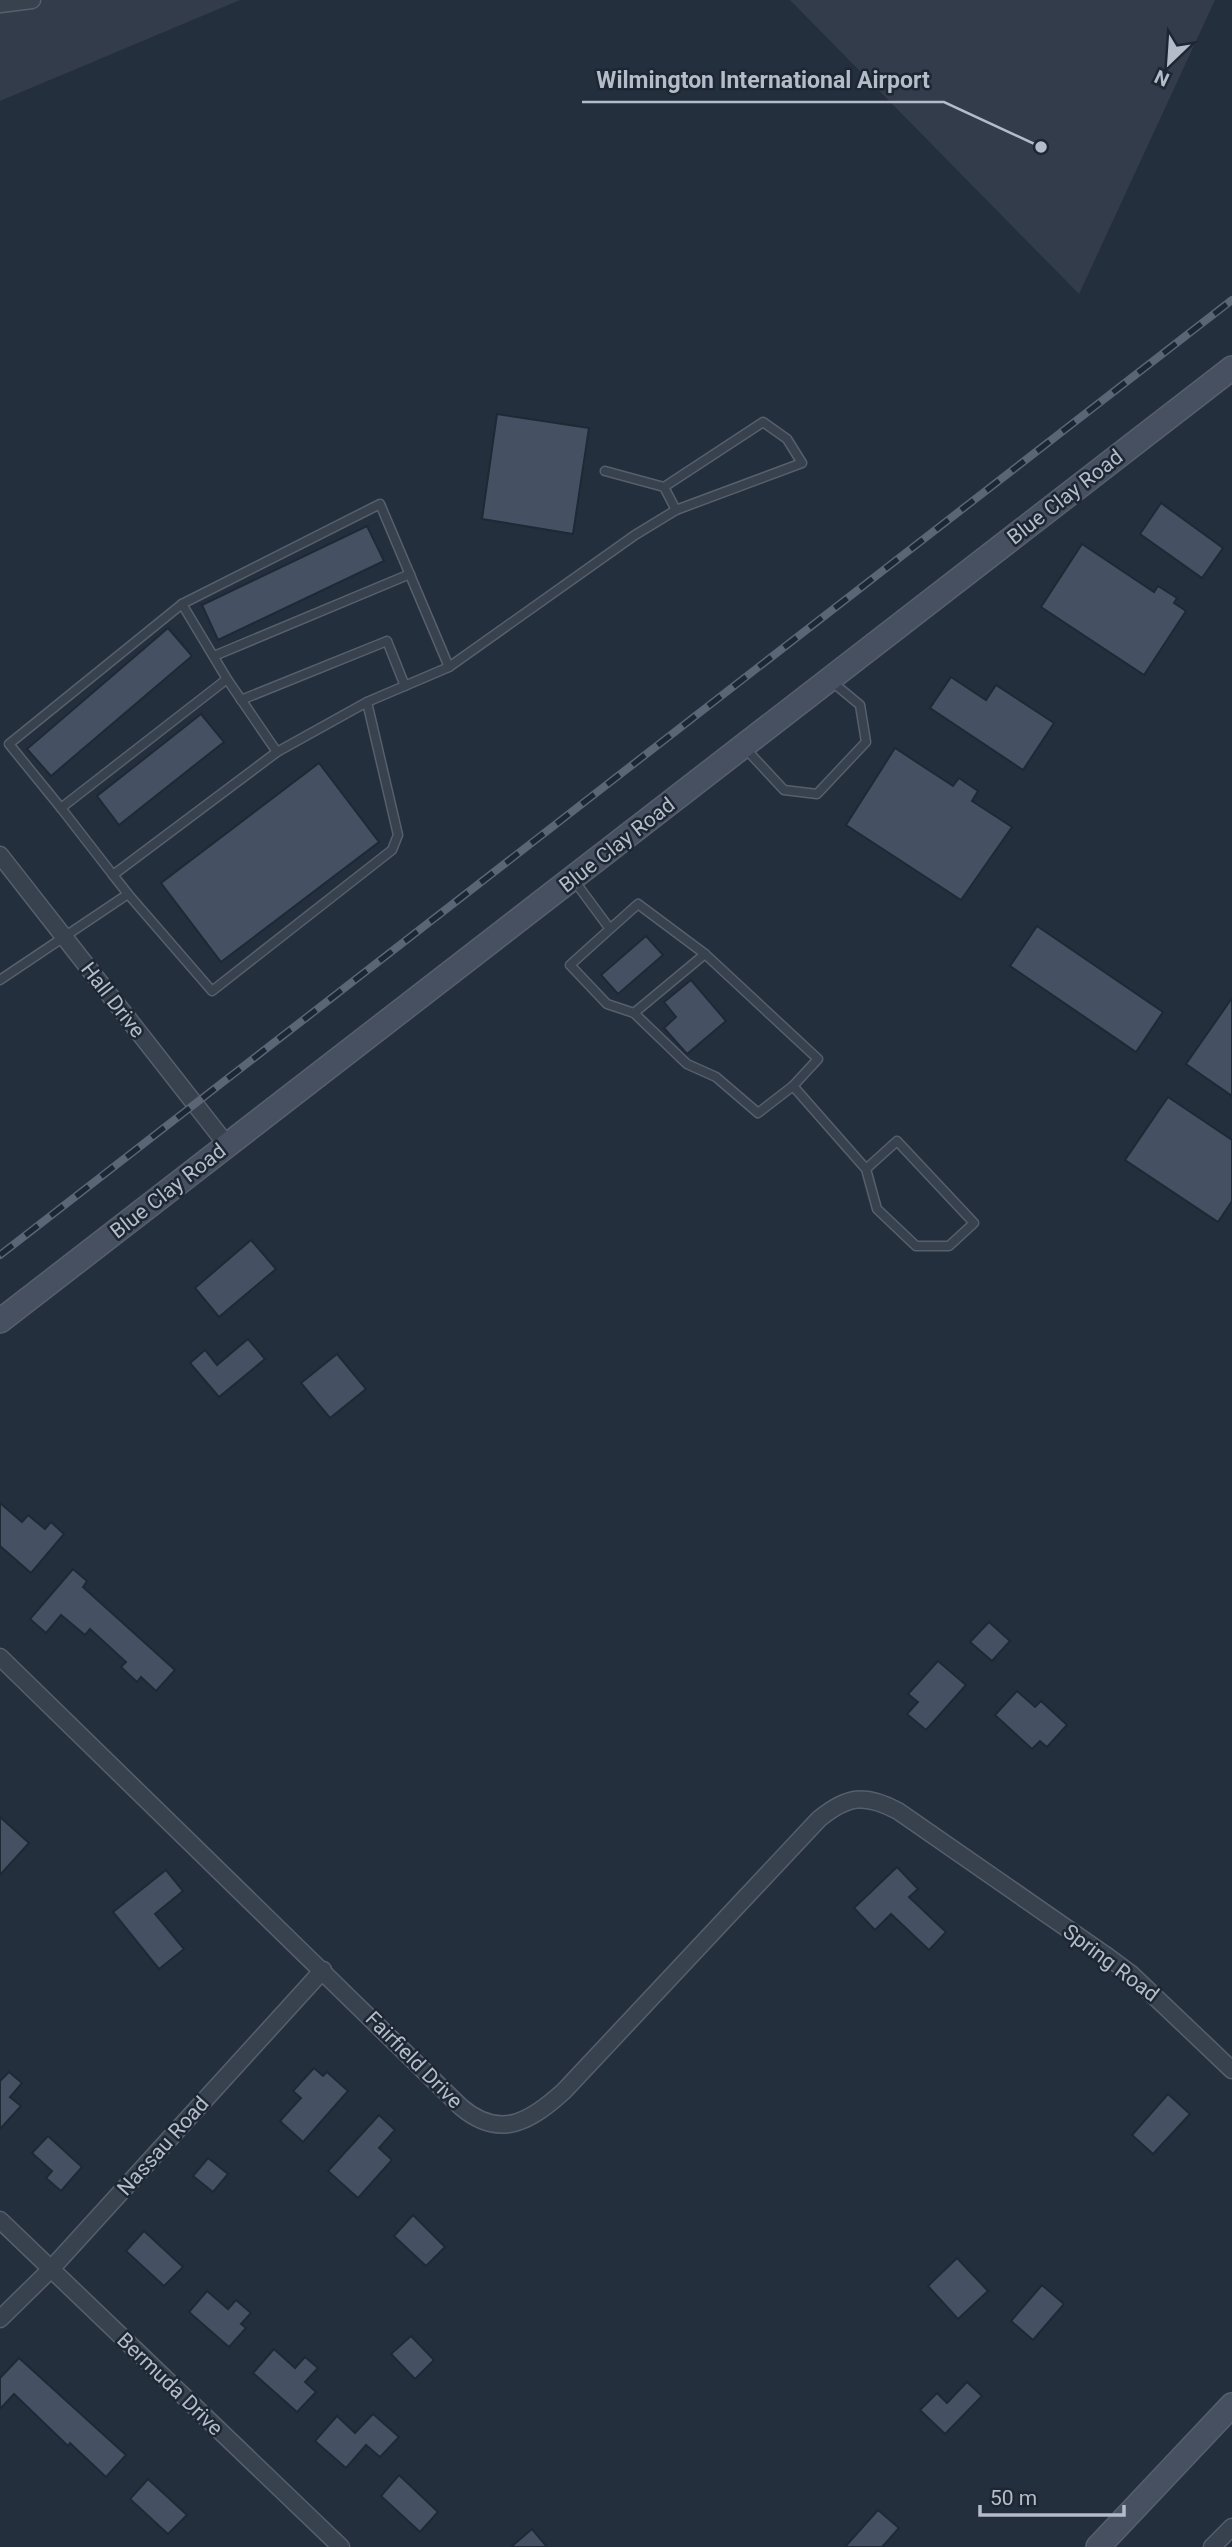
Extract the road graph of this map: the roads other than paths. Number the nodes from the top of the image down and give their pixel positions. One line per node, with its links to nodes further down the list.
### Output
1 (32, 0): 2 (street)
2 (0, 4)
3 (1232, 368): 12 (street, Blue Clay Road)
4 (605, 471): 5 (lane)
5 (664, 487): 6 (lane); 6 (lane)
6 (676, 510): 10 (lane)
7 (410, 574): 8 (lane); 9 (lane); 10 (lane)
8 (182, 604): 9 (lane); 18 (lane)
9 (214, 656): 11 (lane)
10 (449, 667): 13 (lane)
11 (227, 679): 14 (lane); 18 (lane)
12 (830, 680): 16 (street, Blue Clay Road); 16 (lane)
13 (405, 686): 14 (lane); 15 (lane)
14 (241, 700): 17 (lane)
15 (366, 702): 17 (lane); 22 (lane)
16 (744, 747): 21 (street, Blue Clay Road)
17 (277, 751): 20 (lane)
18 (61, 808): 20 (lane)
19 (0, 855): 24 (street, Hall Drive)
20 (113, 874): 22 (lane)
21 (573, 879): 23 (lane); 29 (street, Blue Clay Road)
22 (128, 894): 24 (lane)
23 (610, 929): 25 (lane); 27 (lane)
24 (64, 939): 26 (lane); 29 (street, Hall Drive)
25 (705, 954): 27 (lane); 28 (lane)
26 (0, 979)
27 (634, 1013): 28 (lane)
28 (793, 1086): 30 (lane)
29 (227, 1145): 31 (street, Blue Clay Road)
30 (866, 1169): 30 (lane)
31 (0, 1321)
32 (0, 1657): 34 (street, Fairfield Drive)
33 (981, 1869): 34 (street, Fairfield Drive); 35 (street, Spring Road)
34 (323, 1970): 37 (street, Nassau Road)
35 (1232, 2070)
36 (0, 2220): 37 (street, Bermuda Drive)
37 (51, 2269): 38 (street, Nassau Road); 41 (street, Bermuda Drive)
38 (0, 2319)
39 (1232, 2405): 42 (street)
40 (1232, 2527): 43 (street)
41 (341, 2547)
42 (1098, 2547)
43 (1212, 2547)

